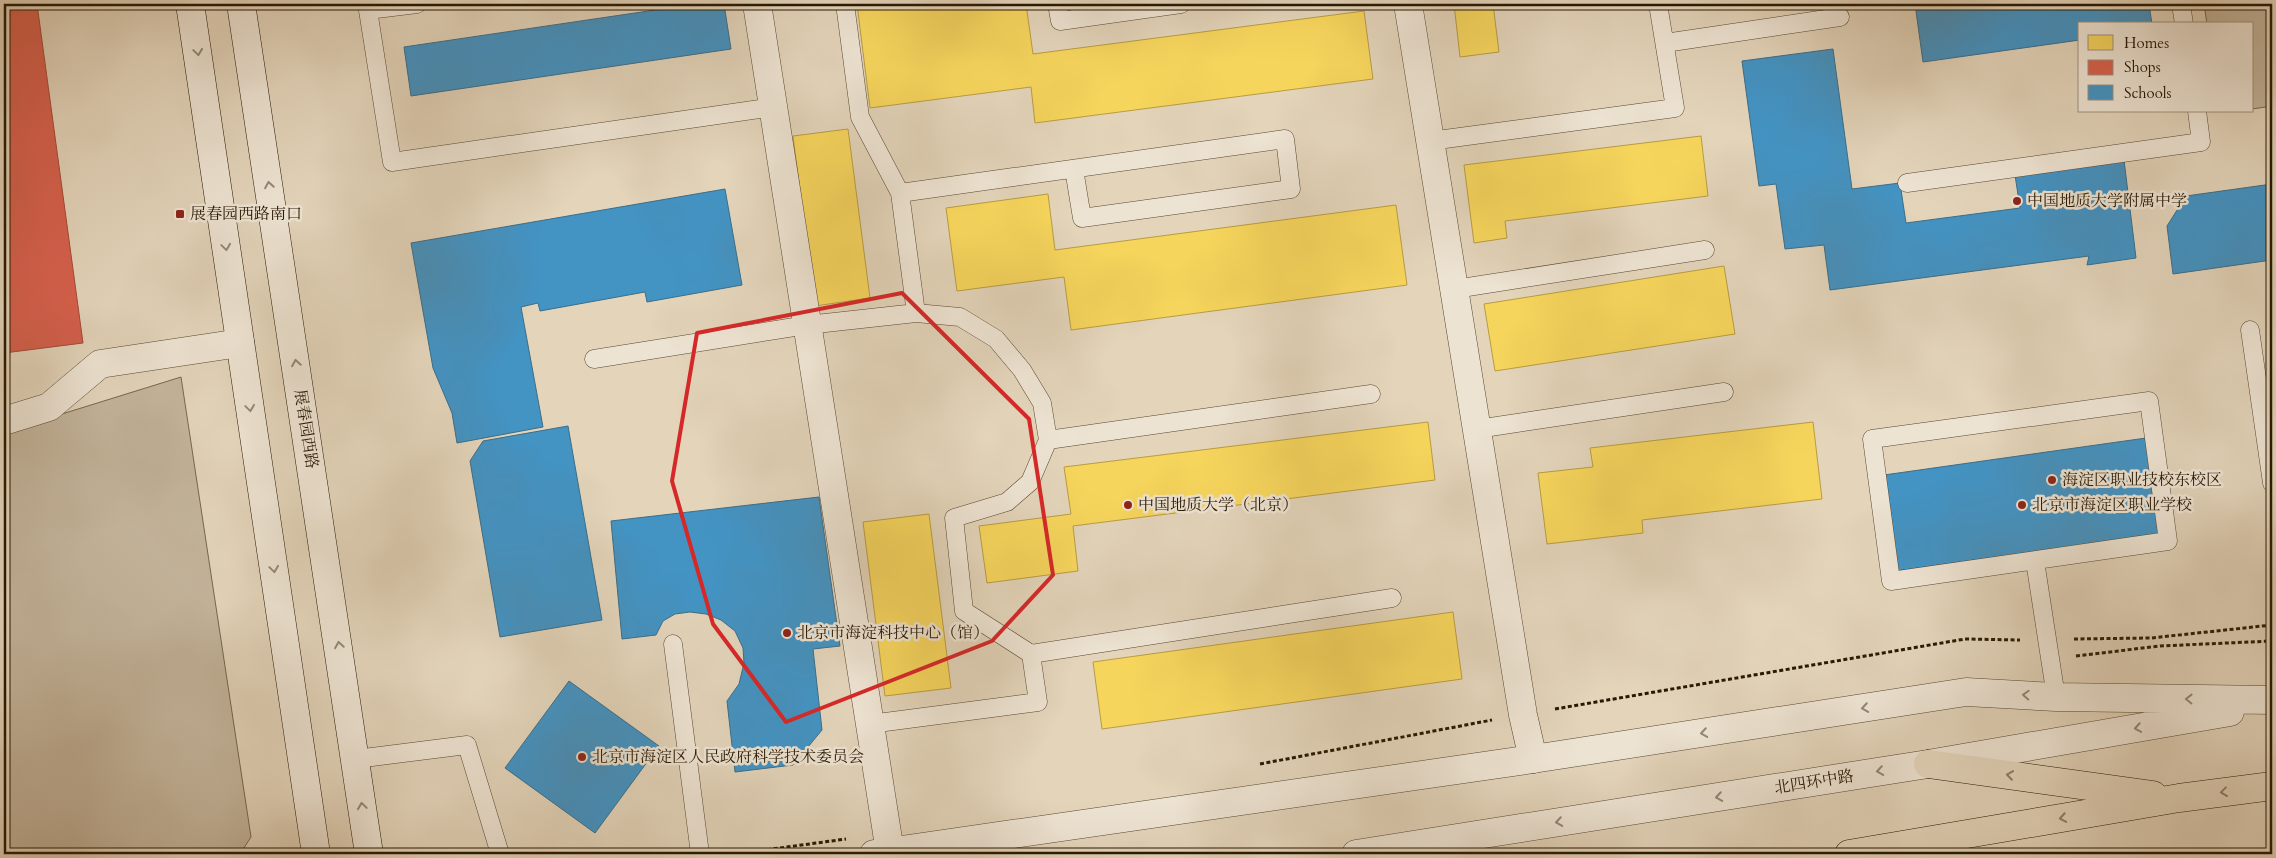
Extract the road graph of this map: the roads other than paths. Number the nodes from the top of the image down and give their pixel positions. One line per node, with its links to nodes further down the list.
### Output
1 (190, 4): 26 (street, one-way to 26)
2 (241, 4): 42 (street, 展春园西路, one-way to 2)
3 (416, 4): 11 (lane)
4 (757, 4): 15 (street)
5 (844, 4): 20 (lane)
6 (1057, 4): 7 (lane)
7 (1181, 4)
8 (1408, 4): 17 (street)
9 (1658, 4): 14 (lane)
10 (2181, 4): 13 (lane)
11 (367, 7): 15 (lane)
12 (1840, 17): 14 (lane)
13 (2184, 22)
14 (1665, 42): 17 (lane)
15 (773, 107): 24 (street)
16 (2197, 112): 19 (lane)
17 (1430, 142): 22 (street)
18 (1074, 169): 18 (lane); 20 (lane)
19 (1907, 182)
20 (900, 193): 23 (lane)
21 (1705, 250): 22 (lane)
22 (1455, 289): 31 (street)
23 (916, 313): 24 (lane); 32 (lane)
24 (807, 325): 27 (lane); 41 (street)
25 (2250, 330): 33 (lane)
26 (240, 342): 30 (street); 48 (street, one-way to 48)
27 (594, 359)
28 (1724, 392): 31 (lane)
29 (1371, 394): 32 (lane)
30 (4, 421)
31 (1478, 429): 43 (street)
32 (1048, 440): 37 (lane)
33 (2272, 483)
34 (2035, 561): 34 (lane); 38 (lane)
35 (1392, 598): 37 (lane)
36 (674, 644): 51 (lane)
37 (1031, 654): 41 (lane)
38 (2056, 697): 39 (street, one-way to 38); 43 (street, one-way to 43)
39 (2272, 700)
40 (2272, 705): 44 (street, 北四环中路, one-way to 44)
41 (870, 724): 47 (street)
42 (356, 759): 49 (street, 展春园西路, one-way to 42); 50 (lane)
43 (1533, 759): 47 (street)
44 (1928, 764): 46 (highway, one-way to 44); 52 (street, 北四环中路, one-way to 52)
45 (2272, 786): 46 (highway, one-way to 46)
46 (2179, 798): 53 (highway, one-way to 53)
47 (884, 846)
48 (316, 854)
49 (369, 854)
50 (500, 854)
51 (700, 854)
52 (1356, 854)
53 (1848, 854)

